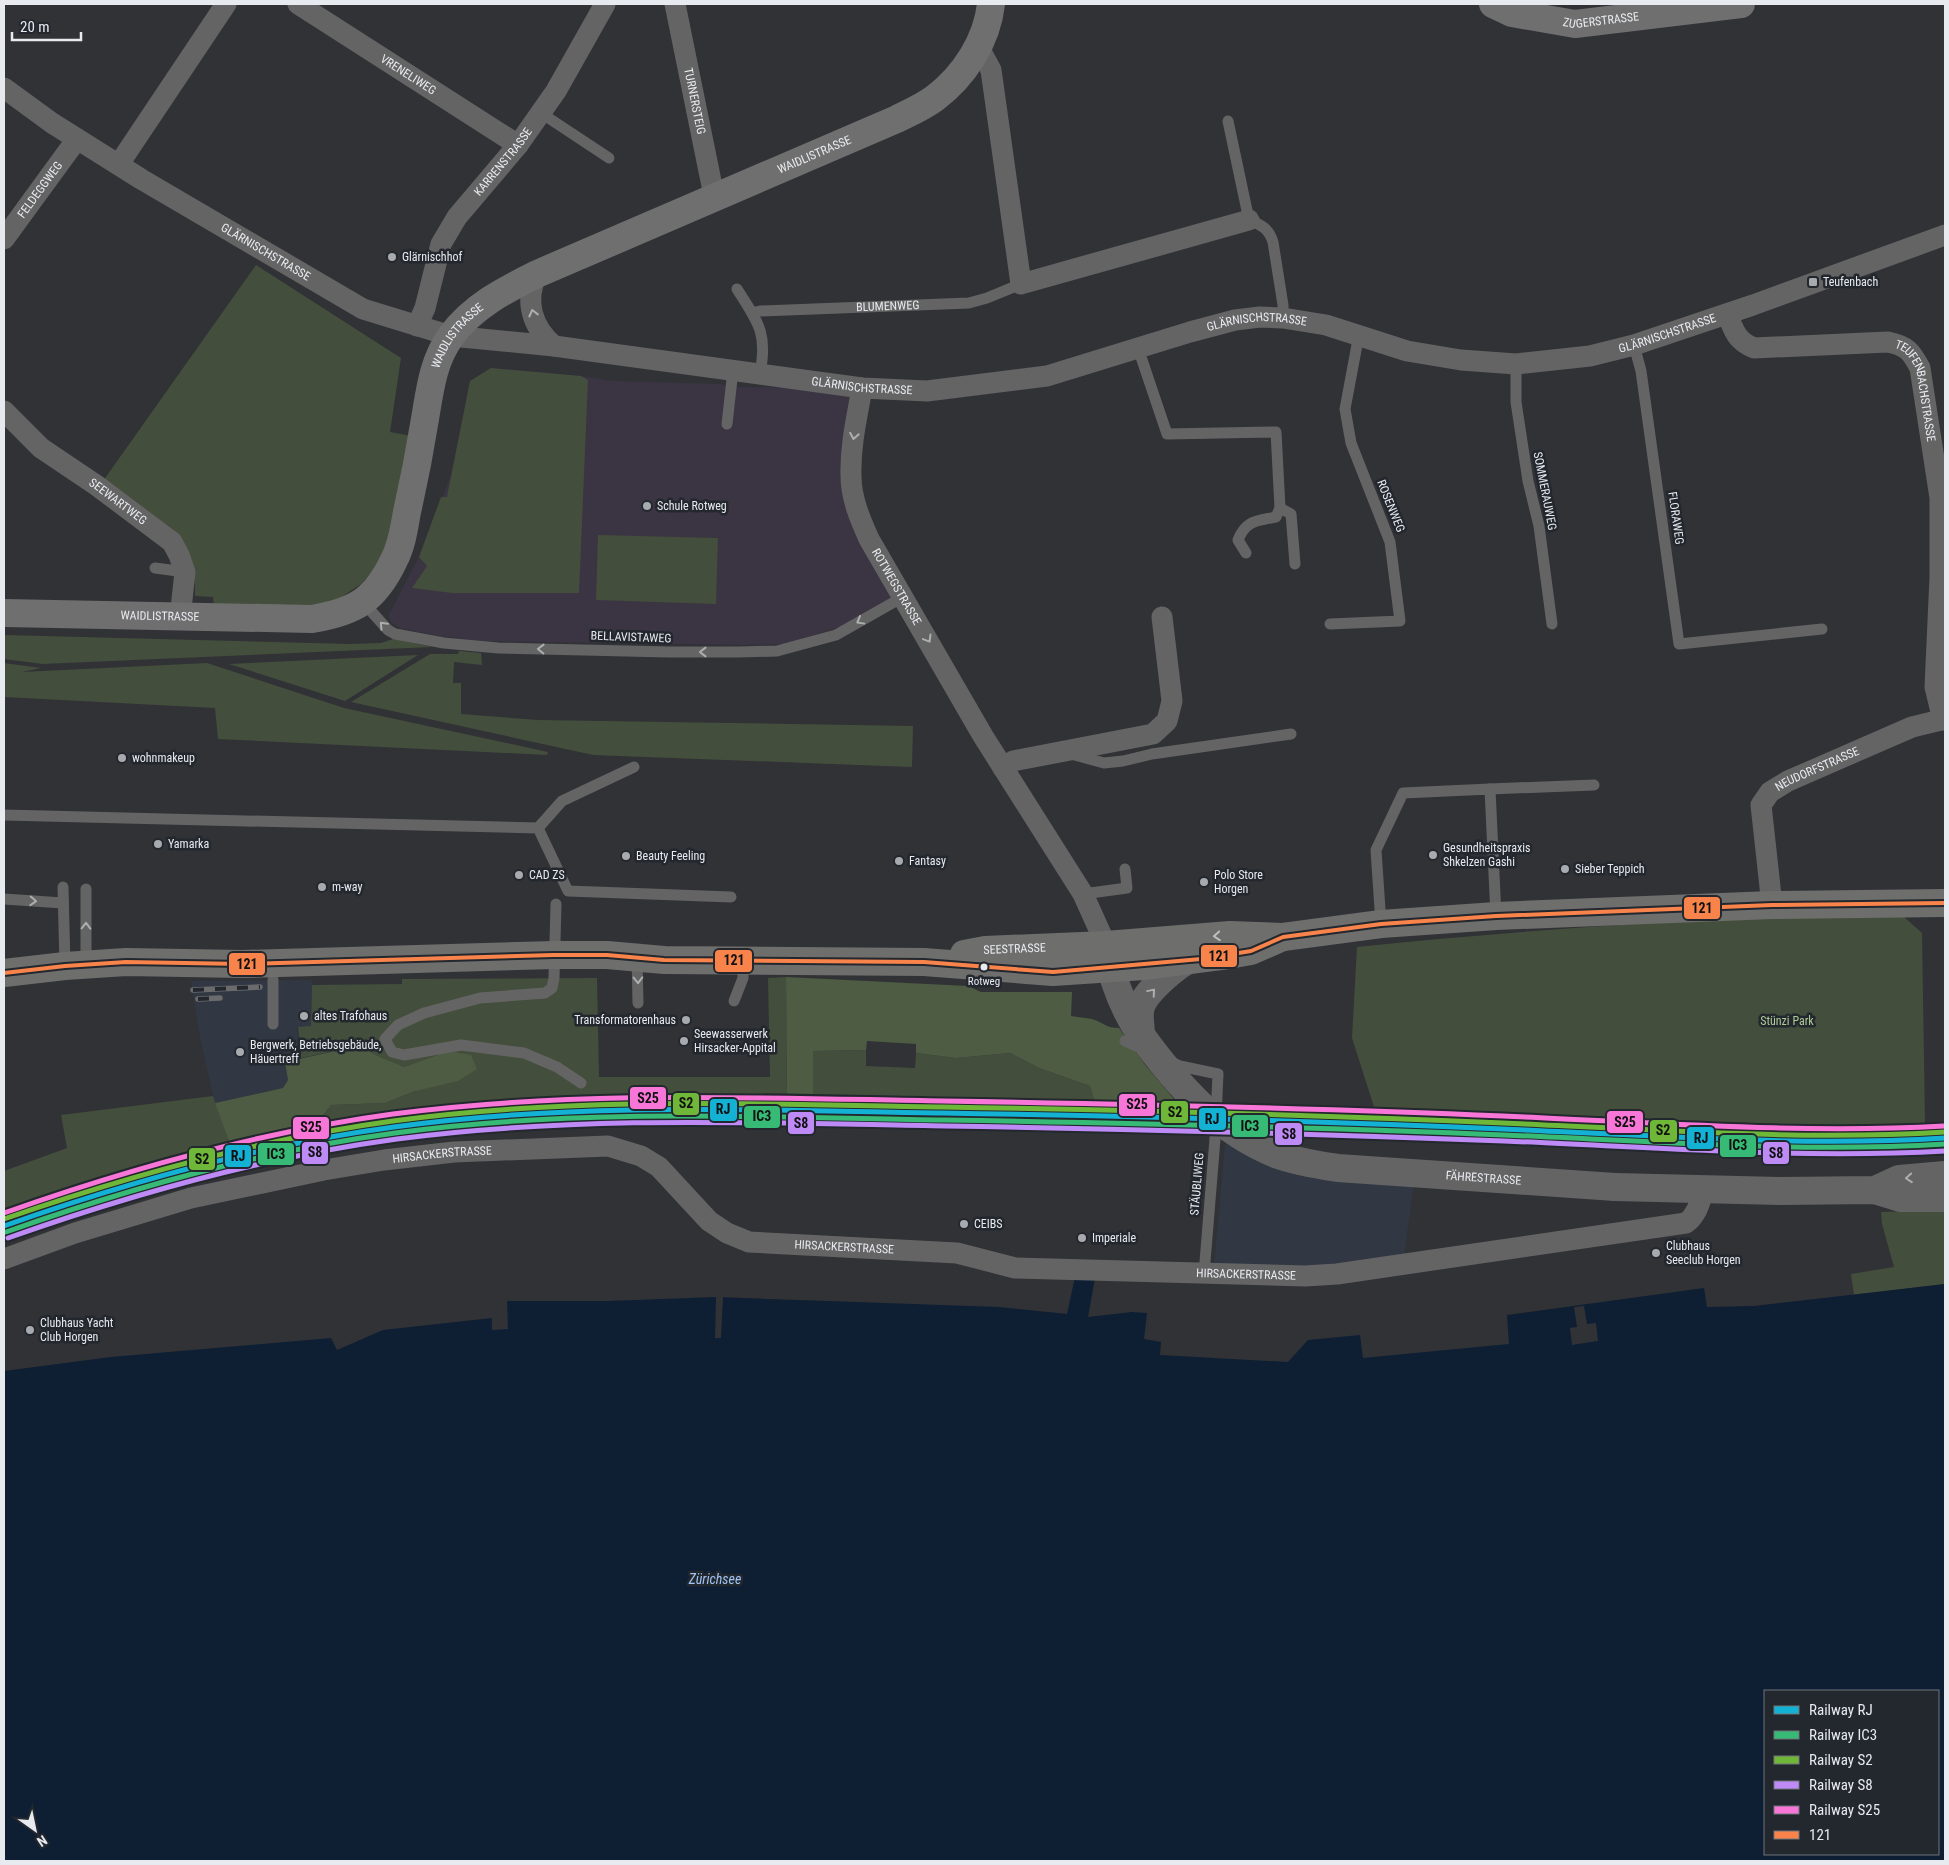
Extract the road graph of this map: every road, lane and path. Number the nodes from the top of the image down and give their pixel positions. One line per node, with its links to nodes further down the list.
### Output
1 (226, 4): 15 (street)
2 (298, 4): 13 (street, VRENELIWEG)
3 (605, 4): 10 (street, KARRENSTRASSE)
4 (675, 4): 16 (street, TURNERSTEIG)
5 (991, 4): 8 (main road, WAIDLISTRASSE)
6 (1493, 4): 7 (main road, ZUGERSTRASSE)
7 (1741, 4)
8 (979, 48): 16 (main road, WAIDLISTRASSE); 21 (street)
9 (4, 88): 12 (street, GLÄRNISCHSTRASSE)
10 (541, 113): 13 (street, KARRENSTRASSE); 14 (lane)
11 (1228, 121): 17 (lane)
12 (77, 139): 15 (street, GLÄRNISCHSTRASSE); 19 (street, FELDEGGWEG)
13 (518, 145): 26 (street, KARRENSTRASSE)
14 (609, 158)
15 (119, 164): 26 (street, GLÄRNISCHSTRASSE)
16 (717, 196): 20 (main road, WAIDLISTRASSE)
17 (1249, 220): 21 (street, BLUMENWEG); 25 (lane)
18 (1945, 235): 24 (street, GLÄRNISCHSTRASSE)
19 (4, 239)
20 (537, 274): 28 (main road, WAIDLISTRASSE); 30 (street, one-way to 20)
21 (1020, 284): 23 (lane, BLUMENWEG)
22 (737, 289): 23 (lane)
23 (752, 313): 34 (lane)
24 (1727, 314): 29 (street, GLÄRNISCHSTRASSE); 51 (street, TEUFENBACHSTRASSE)
25 (1283, 318): 27 (street, GLÄRNISCHSTRASSE); 31 (street, GLÄRNISCHSTRASSE)
26 (417, 326): 28 (street, GLÄRNISCHSTRASSE)
27 (1359, 334): 32 (street, GLÄRNISCHSTRASSE); 48 (lane, ROSENWEG)
28 (451, 336): 30 (street, GLÄRNISCHSTRASSE); 44 (main road, WAIDLISTRASSE)
29 (1634, 345): 32 (street, GLÄRNISCHSTRASSE); 50 (lane, FLORAWEG)
30 (554, 346): 33 (street, GLÄRNISCHSTRASSE)
31 (1138, 348): 35 (street, GLÄRNISCHSTRASSE); 38 (lane)
32 (1516, 364): 49 (lane, SOMMERAUWEG)
33 (733, 370): 34 (street, GLÄRNISCHSTRASSE); 37 (lane)
34 (760, 374): 35 (street, GLÄRNISCHSTRASSE)
35 (862, 388): 43 (street, ROTWEGSTRASSE, one-way to 43)
36 (4, 411): 42 (street, SEEWARTWEG)
37 (727, 424)
38 (1280, 508): 39 (lane); 40 (lane)
39 (1246, 553)
40 (1295, 564)
41 (155, 568): 42 (lane)
42 (185, 572): 47 (street, SEEWARTWEG)
43 (903, 598): 44 (lane, BELLAVISTAWEG, one-way to 44); 55 (street, ROTWEGSTRASSE, one-way to 55)
44 (362, 601): 47 (main road, WAIDLISTRASSE)
45 (4, 613): 47 (main road, WAIDLISTRASSE)
46 (1162, 617): 53 (street)
47 (180, 618)
48 (1330, 624)
49 (1552, 624)
50 (1822, 629)
51 (1944, 719): 69 (street, NEUDORFSTRASSE)
52 (1291, 734): 53 (lane)
53 (1062, 752): 55 (street)
54 (634, 767): 59 (lane)
55 (1003, 768): 63 (street, ROTWEGSTRASSE)
56 (1594, 785): 57 (lane)
57 (1490, 789): 70 (lane); 71 (lane)
58 (4, 815): 59 (lane)
59 (538, 828): 64 (lane)
60 (1125, 869): 63 (lane)
61 (63, 887): 66 (lane)
62 (86, 889): 78 (lane, one-way to 62)
63 (1083, 894): 74 (street, ROTWEGSTRASSE)
64 (731, 897)
65 (4, 899): 66 (lane, one-way to 66)
66 (63, 903): 78 (lane)
67 (1945, 903): 69 (main road, SEESTRASSE)
68 (556, 904): 73 (lane)
69 (1772, 904): 70 (main road, SEESTRASSE)
70 (1496, 916): 71 (main road, SEESTRASSE)
71 (1381, 924): 72 (main road, SEESTRASSE)
72 (1283, 937): 74 (main road, SEESTRASSE, one-way to 74); 77 (main road, SEESTRASSE)
73 (554, 955): 75 (main road, SEESTRASSE); 78 (main road, SEESTRASSE); 85 (lane)
74 (1108, 956): 76 (main road, SEESTRASSE); 77 (main road, SEESTRASSE); 84 (street, FÄHRESTRASSE)
75 (637, 958): 76 (main road, SEESTRASSE); 82 (lane, one-way to 82)
76 (743, 960): 81 (lane)
77 (1186, 961): 84 (street, one-way to 77)
78 (75, 965): 79 (main road, SEESTRASSE)
79 (4, 973)
80 (273, 980): 83 (lane)
81 (734, 1001)
82 (638, 1003)
83 (273, 1024)
84 (1133, 1038): 87 (street, FÄHRESTRASSE, bridge); 91 (lane, STÄUBLIWEG)
85 (581, 1082)
86 (1945, 1175): 88 (street, FÄHRESTRASSE, one-way to 88)
87 (1704, 1189): 88 (street, FÄHRESTRASSE); 91 (street, HIRSACKERSTRASSE)
88 (1875, 1190): 89 (street, FÄHRESTRASSE)
89 (1945, 1198)
90 (4, 1260): 91 (street, HIRSACKERSTRASSE)
91 (1204, 1274)

